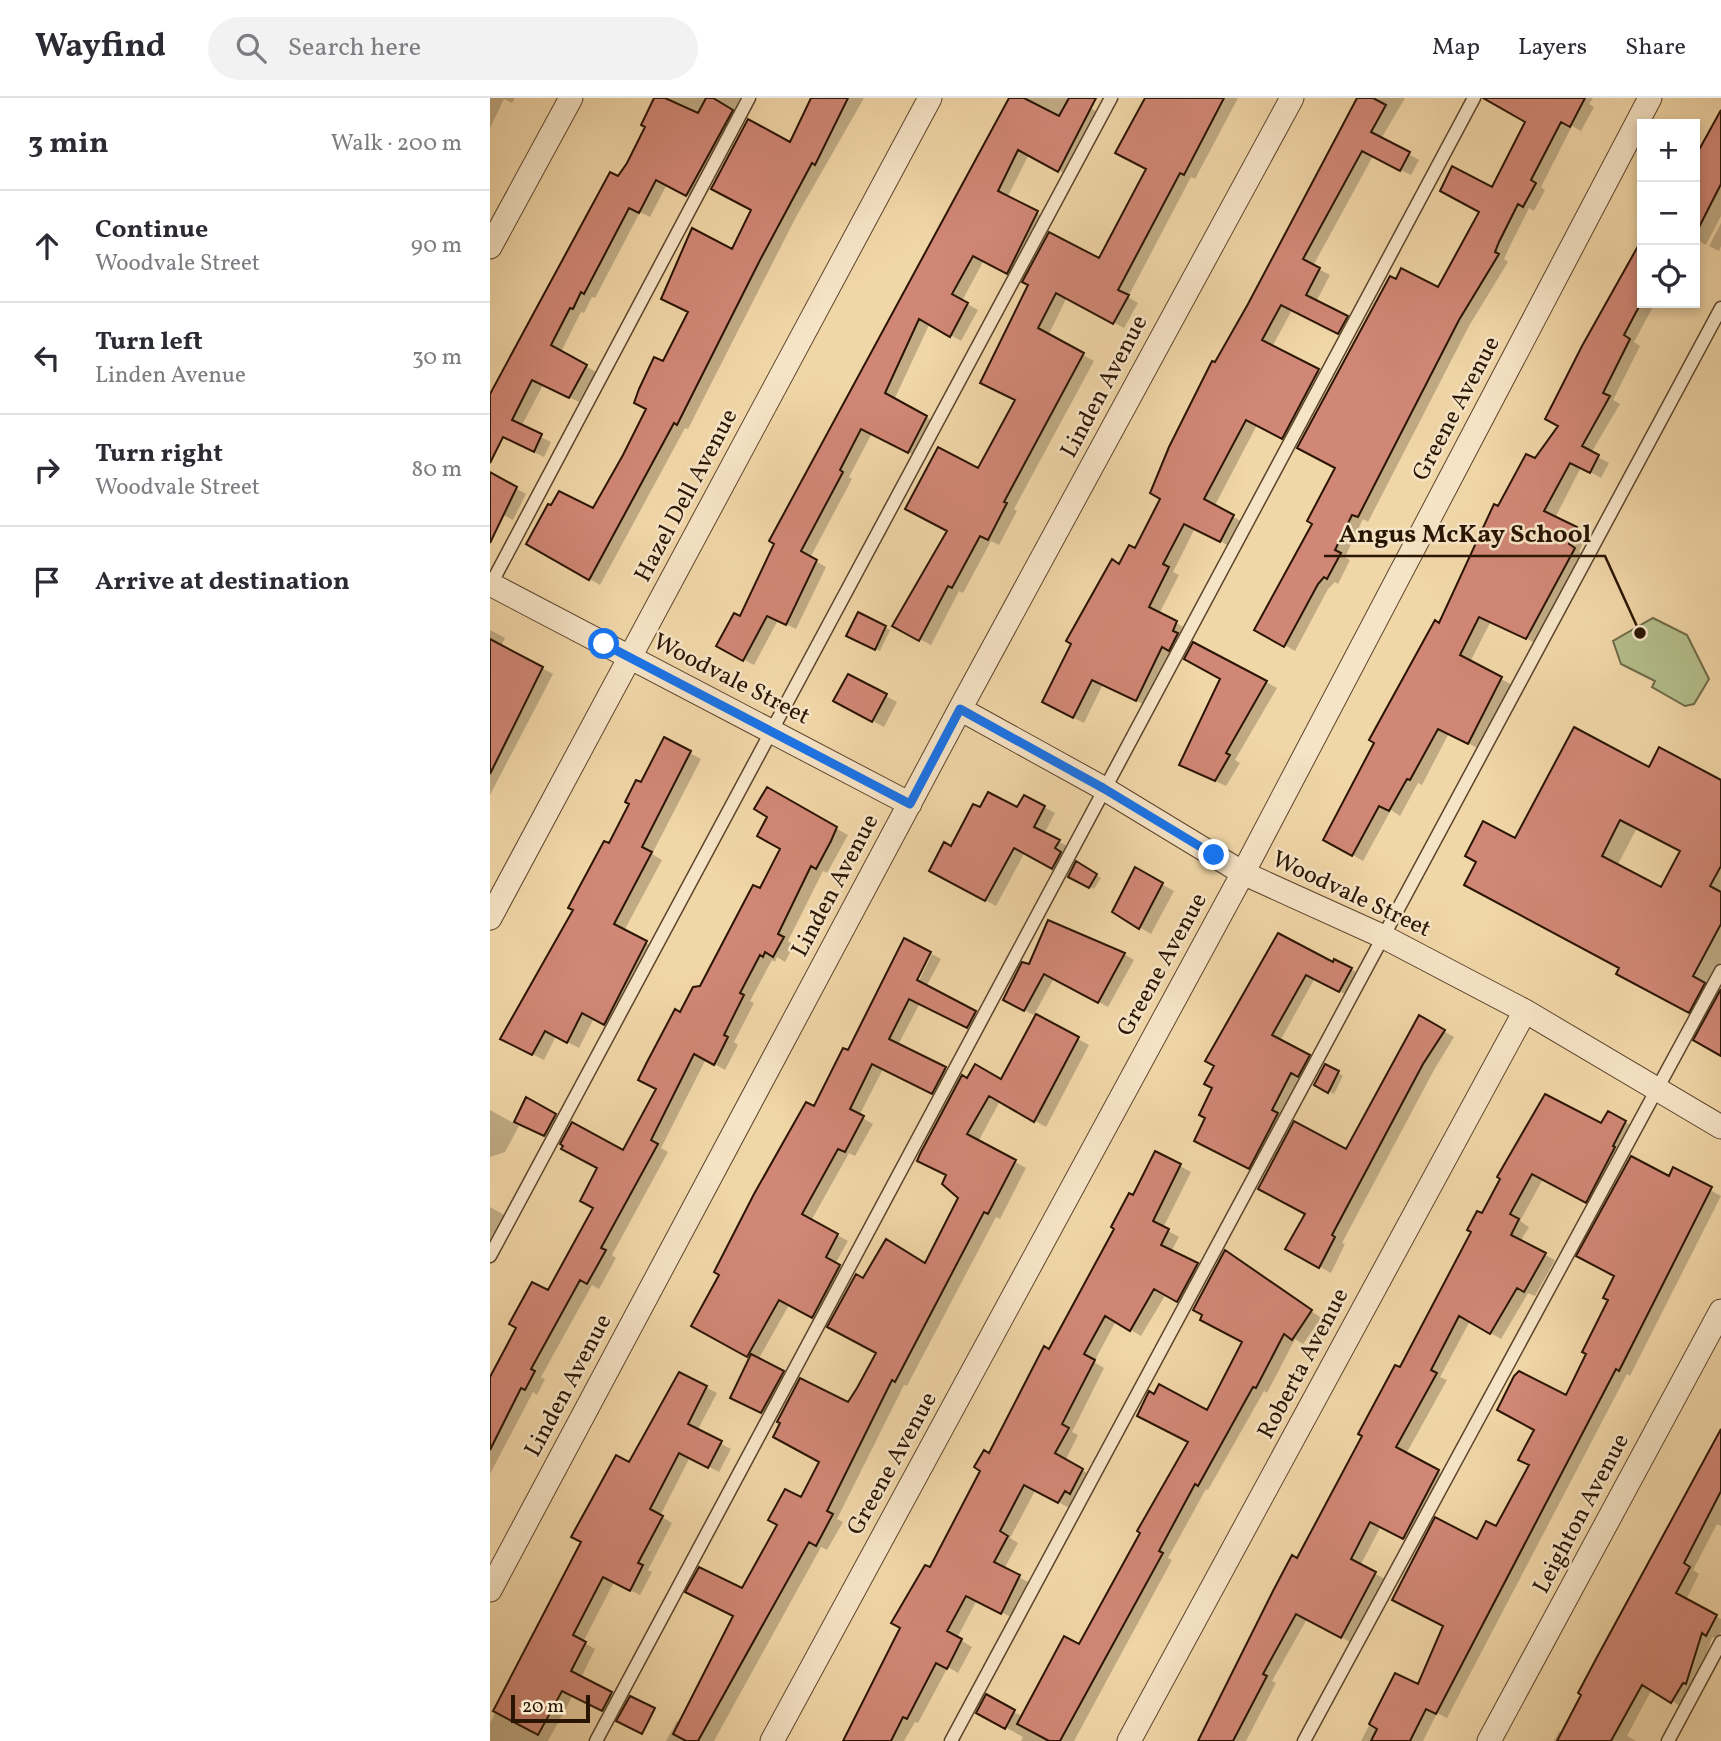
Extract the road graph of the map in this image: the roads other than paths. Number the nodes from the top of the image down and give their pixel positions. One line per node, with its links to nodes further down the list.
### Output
1 (571, 98): 8 (street)
2 (749, 98): 10 (lane)
3 (930, 98): 11 (street, Hazel Dell Avenue)
4 (1111, 98): 13 (lane)
5 (1292, 98): 12 (street, Linden Avenue)
6 (1474, 98): 14 (lane)
7 (1650, 98): 16 (street, Greene Avenue)
8 (490, 247)
9 (1721, 308): 18 (lane)
10 (490, 585): 11 (street, Woodvale Street)
11 (630, 657): 13 (street, Woodvale Street); 17 (street, Hazel Dell Avenue)
12 (960, 709): 14 (street, Woodvale Street); 15 (street, Linden Avenue)
13 (773, 731): 15 (street, Woodvale Street); 23 (lane)
14 (1103, 788): 16 (street, Woodvale Street); 27 (lane)
15 (910, 804): 25 (street, Linden Avenue)
16 (1243, 873): 18 (street, Woodvale Street); 28 (street, Greene Avenue)
17 (490, 918)
18 (1384, 937): 20 (street, Woodvale Street); 29 (lane)
19 (1721, 971): 21 (lane)
20 (1525, 1011): 21 (street, Woodvale Street); 30 (street, Roberta Avenue)
21 (1658, 1088): 22 (street, Woodvale Street); 31 (lane)
22 (1721, 1127)
23 (490, 1256)
24 (1721, 1311): 32 (street, Leighton Avenue)
25 (490, 1590)
26 (1721, 1642): 33 (lane)
27 (596, 1741)
28 (772, 1741)
29 (951, 1741)
30 (1129, 1741)
31 (1304, 1741)
32 (1489, 1741)
33 (1668, 1741)

